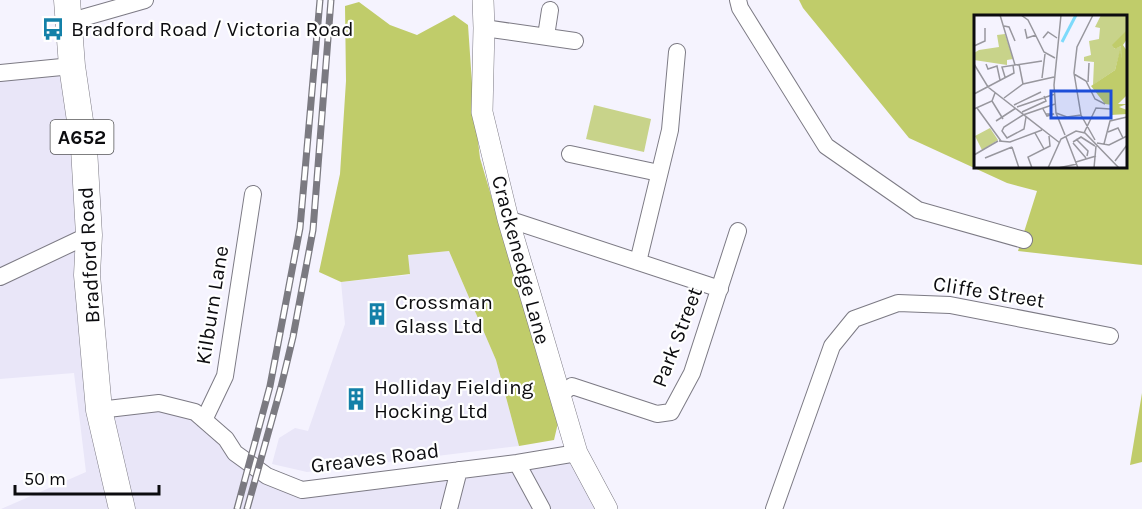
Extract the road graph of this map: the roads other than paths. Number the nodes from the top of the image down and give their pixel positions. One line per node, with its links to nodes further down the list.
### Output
1 (145, 0): 5 (street)
2 (483, 0): 6 (street, Crackenedge Lane)
3 (738, 0): 18 (street)
4 (549, 10): 7 (street)
5 (67, 11): 10 (main road, Bradford Road / A652)
6 (484, 28): 7 (street); 15 (street, Crackenedge Lane)
7 (546, 36): 8 (street)
8 (575, 41)
9 (677, 52): 13 (street)
10 (72, 66): 11 (street); 17 (main road, Bradford Road / A652)
11 (0, 72)
12 (570, 154): 13 (street)
13 (659, 173): 19 (street)
14 (253, 194): 25 (street, Kilburn Lane)
15 (508, 219): 19 (street); 23 (street, Crackenedge Lane)
16 (738, 231): 21 (street, Park Street)
17 (89, 235): 20 (street); 24 (main road, Bradford Road / A652)
18 (1024, 240)
19 (638, 262): 21 (street)
20 (0, 277)
21 (720, 289): 23 (street, Park Street)
22 (1110, 336): 33 (street, Cliffe Street)
23 (559, 395): 26 (street, Crackenedge Lane)
24 (99, 410): 25 (street, Greaves Road); 29 (main road, Bradford Road / A652)
25 (204, 420): 28 (street, Greaves Road)
26 (577, 453): 27 (street, Greaves Road); 32 (street, Crackenedge Lane)
27 (517, 462): 28 (street, Greaves Road); 31 (street)
28 (459, 470): 30 (street)
29 (122, 509)
30 (449, 509)
31 (542, 509)
32 (607, 509)
33 (774, 509)

